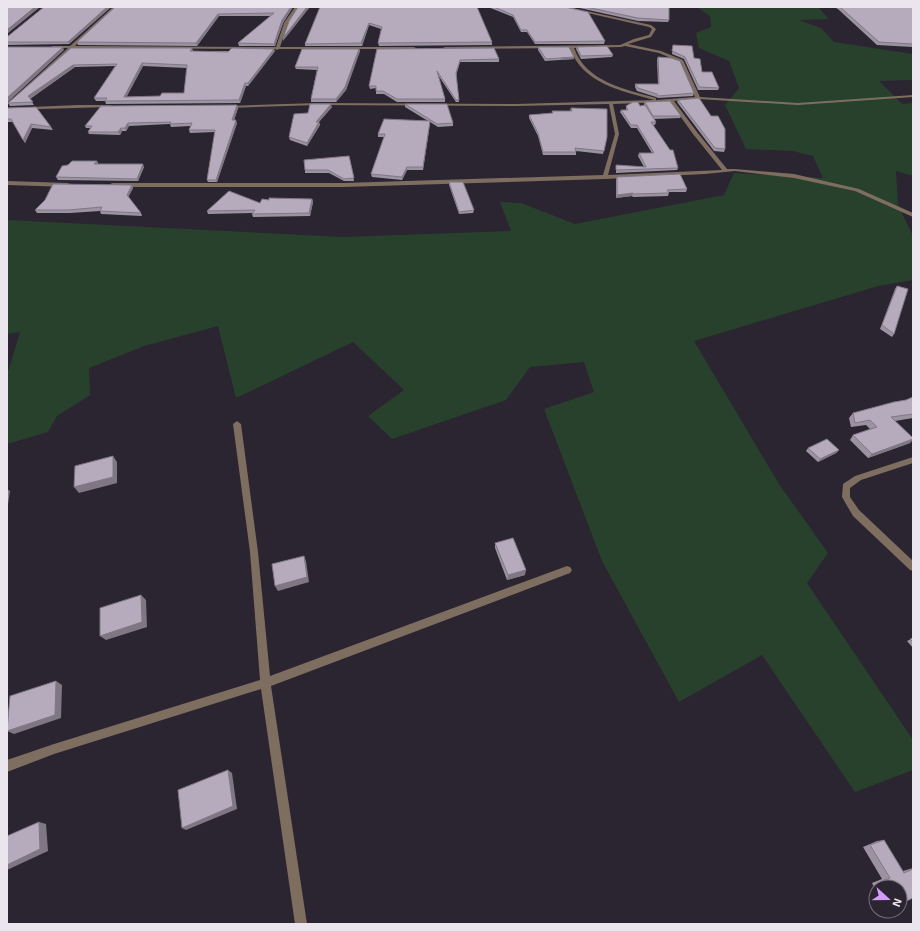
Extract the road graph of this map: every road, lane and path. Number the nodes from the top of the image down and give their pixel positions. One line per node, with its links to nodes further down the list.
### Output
1 (115, 7): 6 (street)
2 (297, 7): 10 (street)
3 (563, 7): 4 (street)
4 (626, 45): 5 (street); 13 (street)
5 (571, 46): 9 (street); 16 (street)
6 (70, 47): 7 (street); 10 (street); 11 (street)
7 (47, 48)
8 (416, 48): 10 (street)
9 (439, 48)
10 (277, 49)
11 (18, 95)
12 (913, 96): 13 (street)
13 (698, 98): 14 (street)
14 (672, 101): 16 (street); 20 (street)
15 (611, 102): 16 (street); 18 (street); 21 (street)
16 (663, 102)
17 (114, 106): 19 (street)
18 (224, 107)
19 (7, 109)
20 (726, 171): 21 (street); 25 (street)
21 (605, 177): 24 (street)
22 (7, 183): 23 (street)
23 (77, 185)
24 (108, 185)
25 (913, 215)
26 (237, 424): 30 (street)
27 (913, 460): 28 (street)
28 (913, 567)
29 (566, 570): 30 (street)
30 (265, 683): 31 (street); 32 (street)
31 (7, 766)
32 (301, 924)

